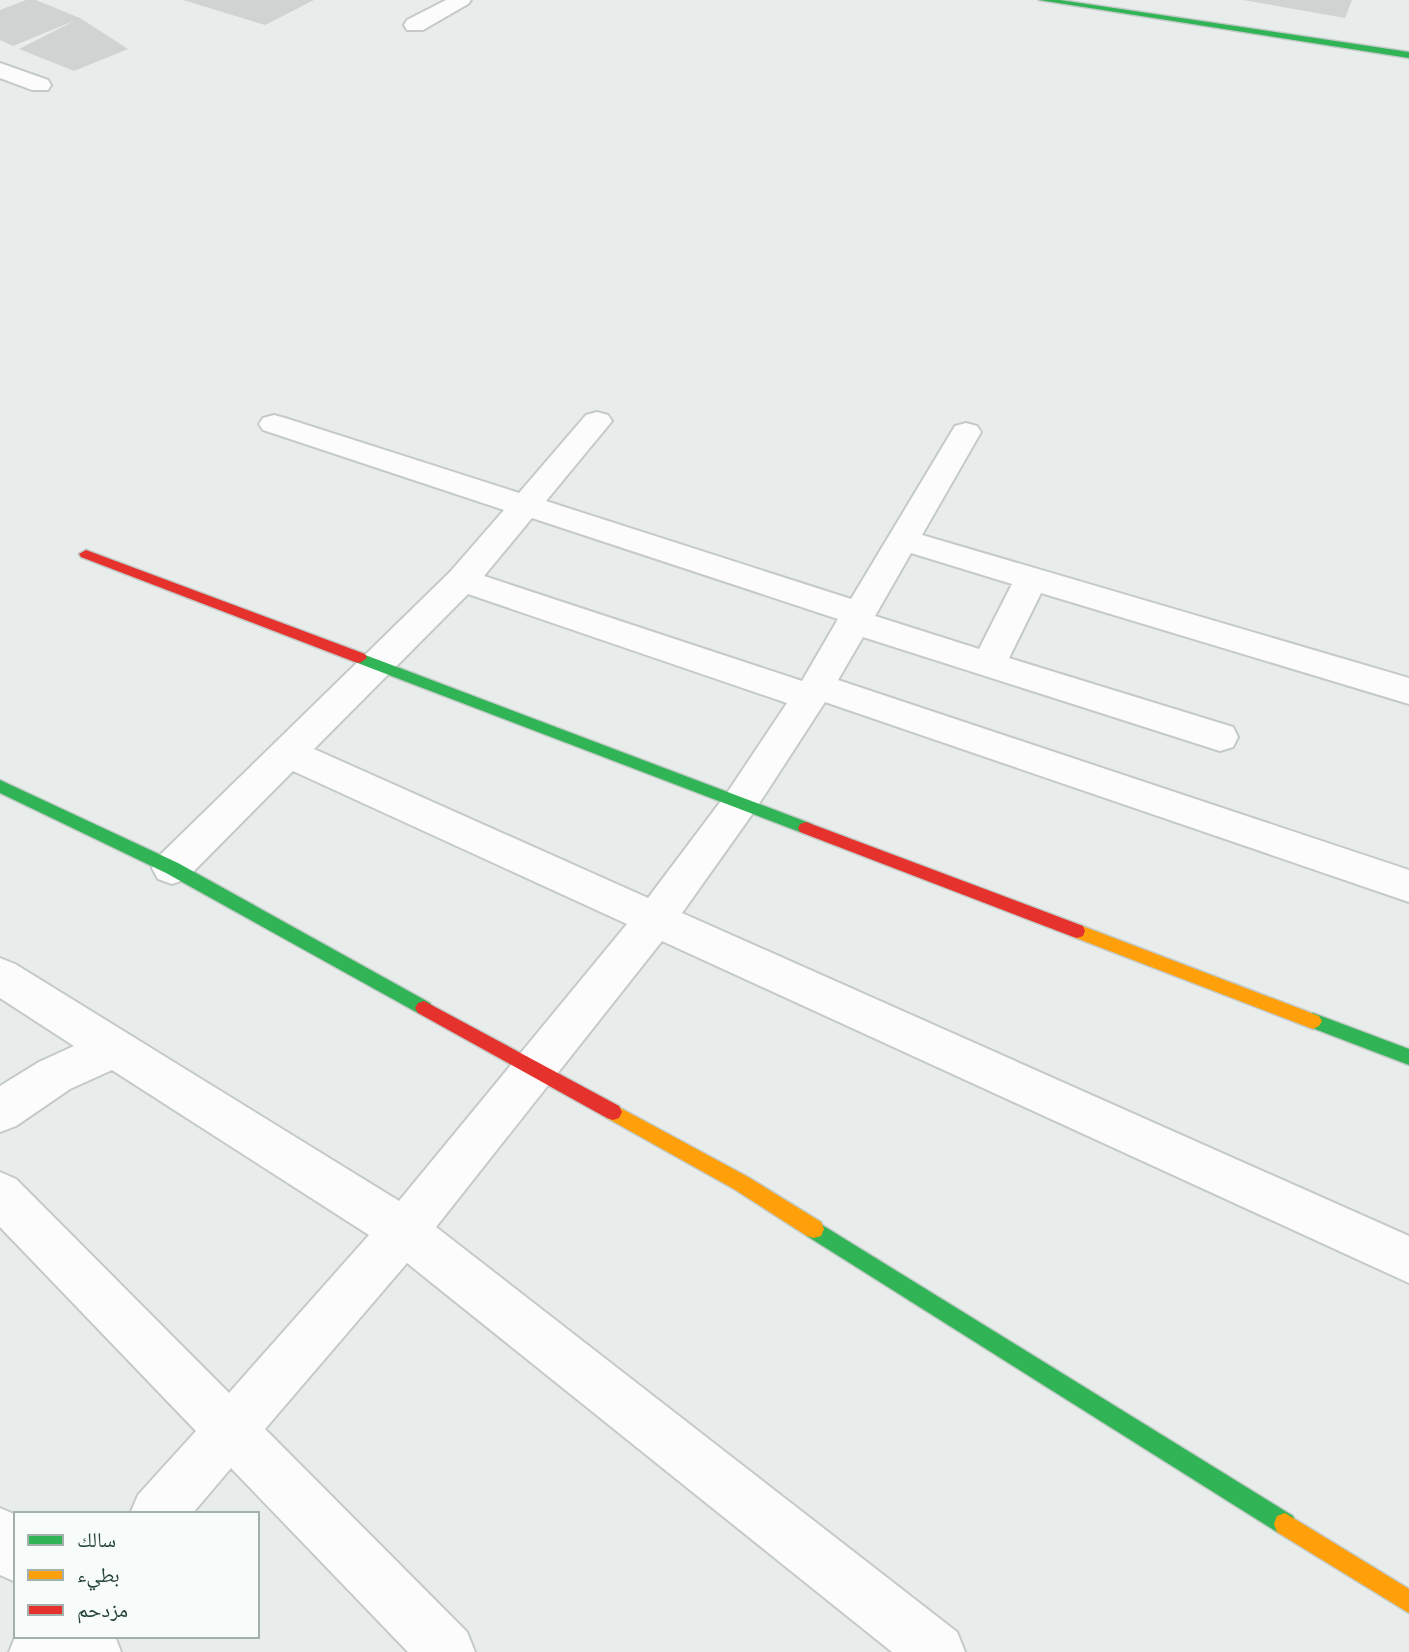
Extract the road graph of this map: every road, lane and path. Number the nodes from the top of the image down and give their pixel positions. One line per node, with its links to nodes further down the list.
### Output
1 (461, 0): 4 (street)
2 (1042, 0): 6 (street)
3 (1243, 13): 5 (street)
4 (415, 24)
5 (1409, 40)
6 (1409, 55)
7 (0, 70): 8 (street)
8 (40, 85)
9 (597, 421): 12 (street)
10 (274, 424): 12 (street)
11 (966, 432): 13 (street)
12 (525, 505): 15 (street); 17 (street)
13 (903, 540): 16 (street); 17 (street)
14 (86, 554): 18 (street)
15 (462, 579): 18 (street); 20 (street)
16 (1031, 579): 19 (street); 21 (street)
17 (857, 618): 19 (street); 20 (street)
18 (377, 664): 23 (street); 25 (street)
19 (989, 664): 22 (street)
20 (813, 691): 25 (street); 27 (street)
21 (1409, 691)
22 (1220, 737)
23 (288, 753): 26 (street); 28 (street)
24 (0, 786): 26 (street)
25 (740, 803): 28 (street); 31 (street)
26 (172, 868): 32 (street)
27 (1409, 886)
28 (656, 918): 32 (street); 36 (street)
29 (0, 976): 30 (street)
30 (116, 1049): 33 (street); 35 (street)
31 (1409, 1057)
32 (534, 1069): 35 (street); 41 (street)
33 (0, 1112)
34 (0, 1194): 37 (street)
35 (404, 1231): 37 (street); 47 (street)
36 (1409, 1260)
37 (230, 1430): 38 (street); 46 (street)
38 (160, 1512)
39 (0, 1535): 40 (street)
40 (14, 1552)
41 (1409, 1602)
42 (49, 1638): 44 (street)
43 (82, 1638): 45 (street)
44 (37, 1652)
45 (93, 1652)
46 (447, 1652)
47 (937, 1652)

